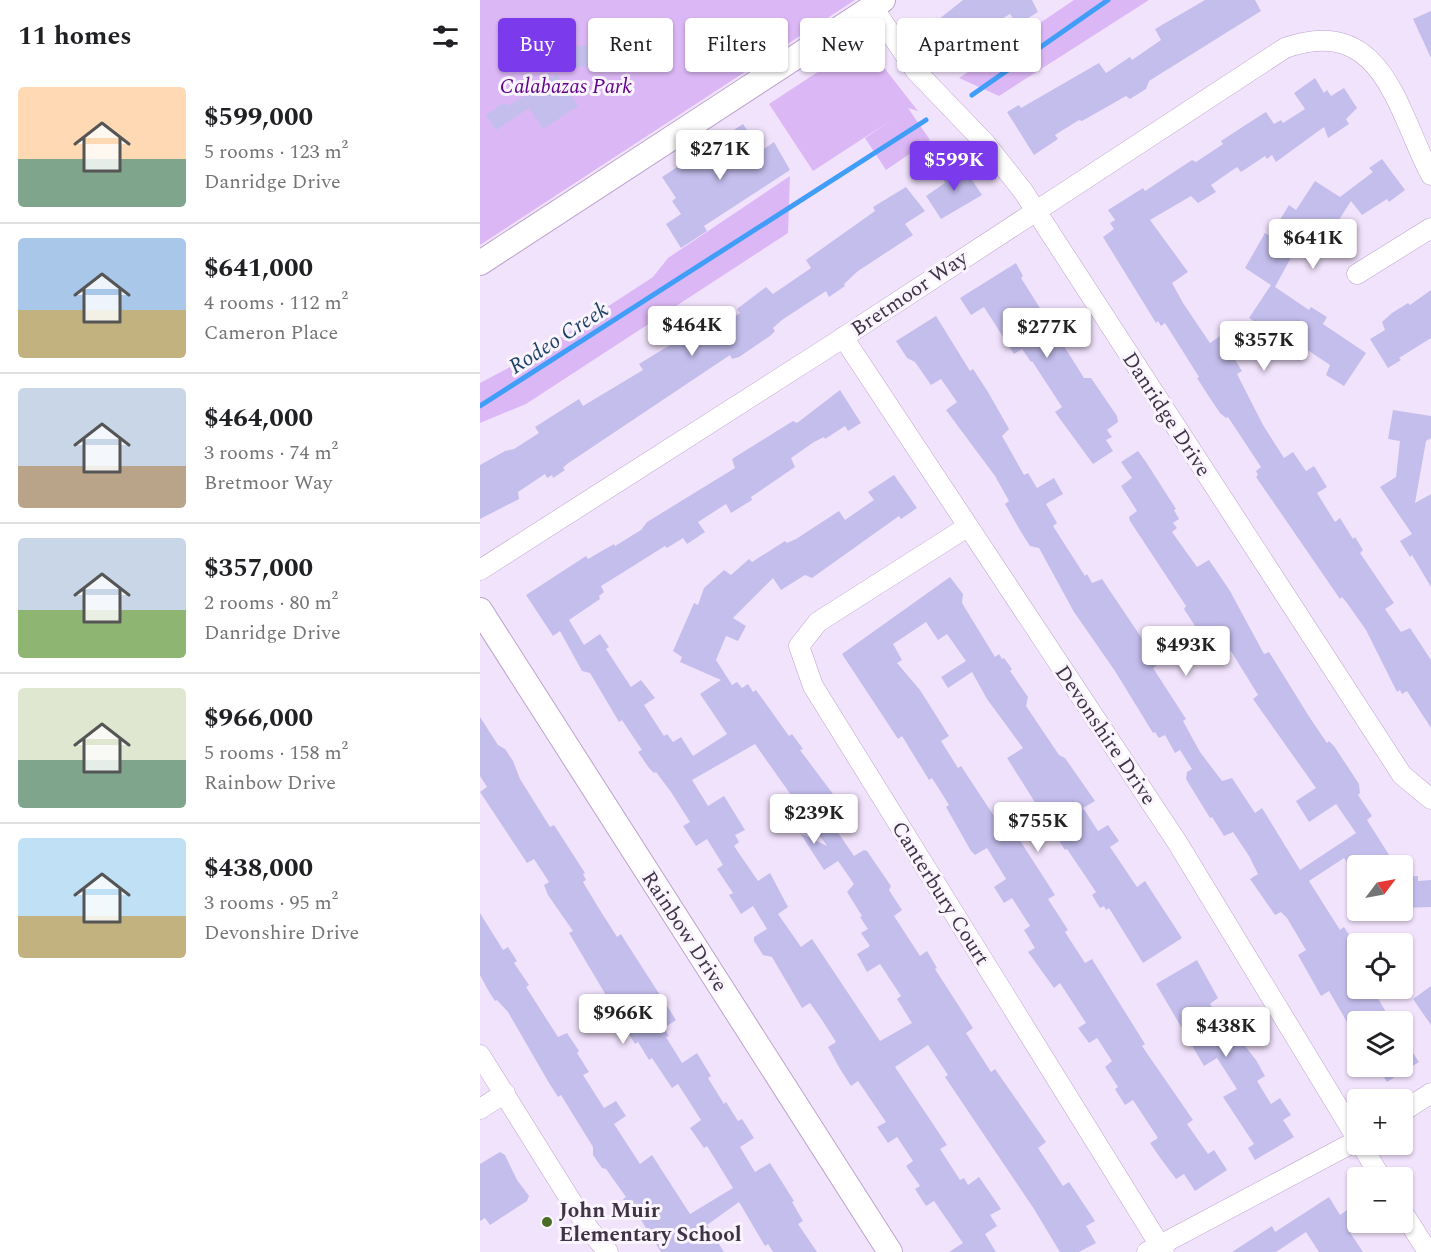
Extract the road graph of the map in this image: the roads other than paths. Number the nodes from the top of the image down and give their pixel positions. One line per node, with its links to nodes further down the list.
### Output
1 (878, 3): 3 (street, Danridge Drive); 5 (street)
2 (1431, 175): 3 (street, Bretmoor Way)
3 (1035, 210): 7 (street, Bretmoor Way); 11 (street, Danridge Drive)
4 (1431, 228): 6 (street)
5 (480, 263)
6 (1357, 274)
7 (843, 337): 8 (street, Devonshire Drive); 9 (street, Bretmoor Way)
8 (967, 527): 17 (street, Devonshire Drive); 20 (street, Canterbury Court)
9 (480, 570)
10 (480, 610): 22 (street, Rainbow Drive)
11 (1431, 799)
12 (480, 1055): 13 (street)
13 (504, 1093): 16 (street); 21 (street)
14 (1431, 1093): 15 (street)
15 (1413, 1105)
16 (480, 1108)
17 (1347, 1122)
18 (1347, 1146): 20 (street)
19 (1413, 1228): 23 (street)
20 (1157, 1250)
21 (608, 1252)
22 (890, 1252)
23 (1428, 1252)

